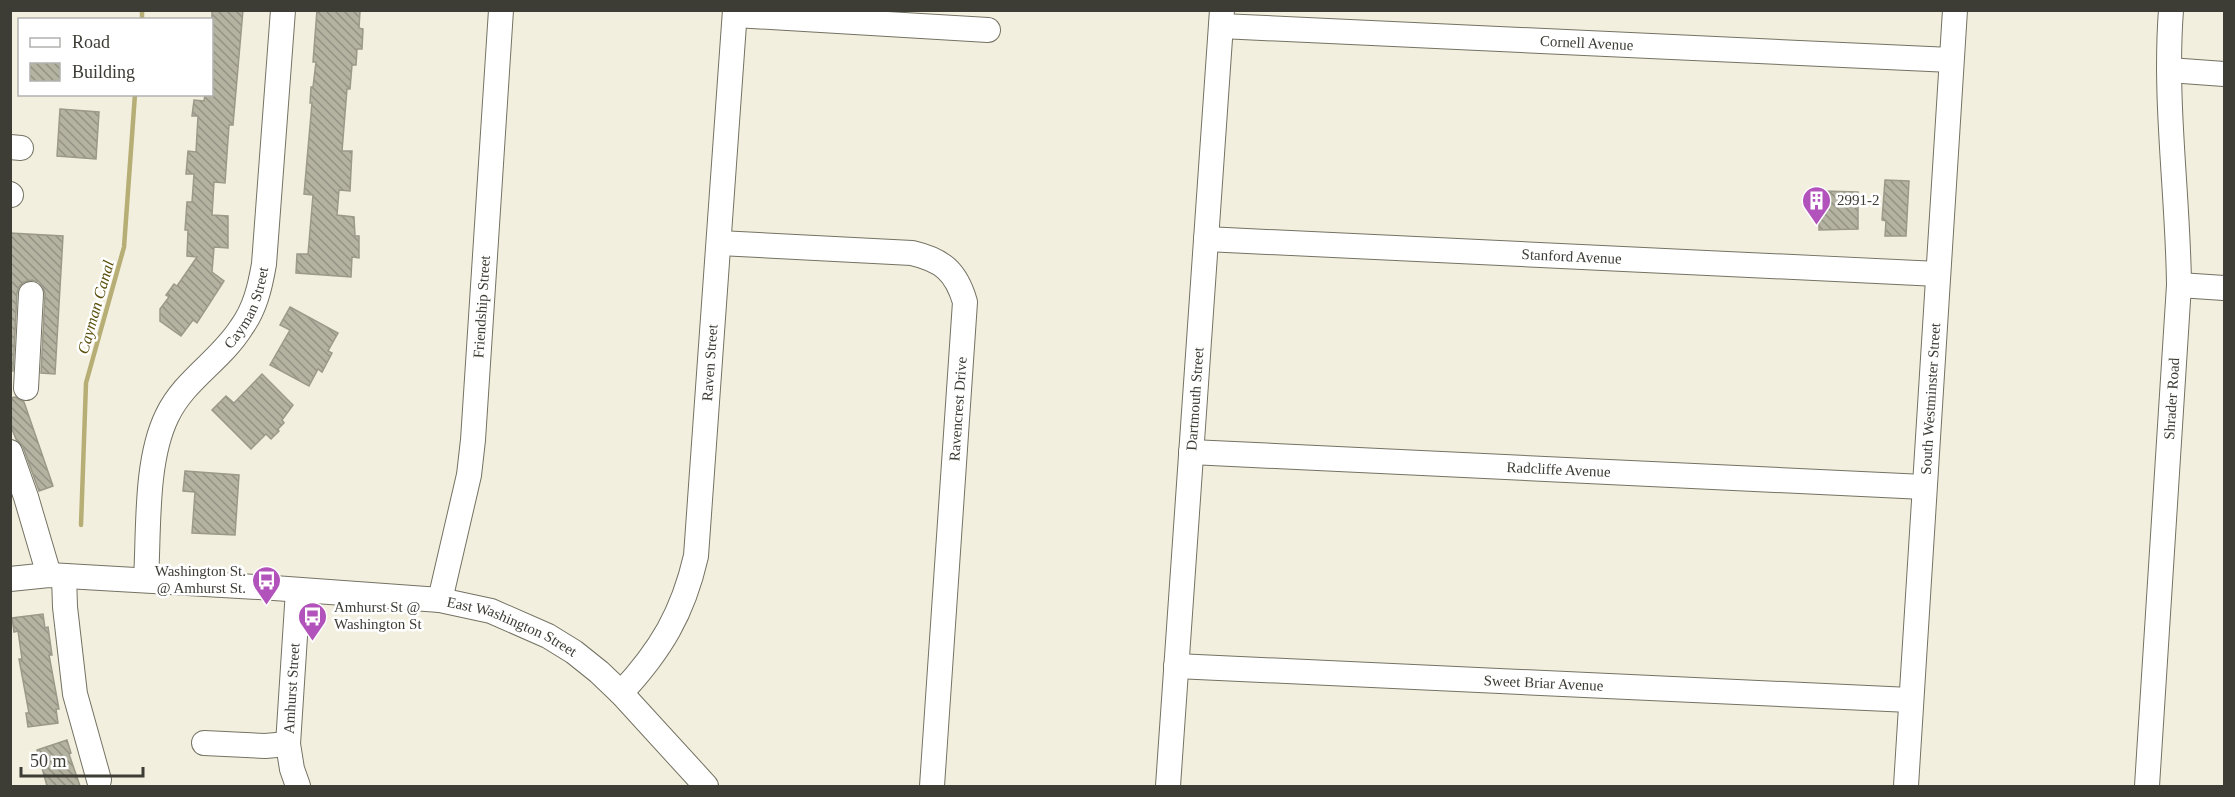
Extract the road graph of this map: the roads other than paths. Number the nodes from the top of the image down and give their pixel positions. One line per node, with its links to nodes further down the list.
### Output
1 (283, 10): 23 (street, Cayman Street)
2 (501, 10): 25 (street, Friendship Street)
3 (1955, 10): 8 (street, South Westminster Street)
4 (2171, 10): 9 (street, Shrader Road)
5 (735, 13): 7 (street); 12 (street, Raven Street)
6 (1222, 18): 8 (street, Cornell Avenue); 11 (street, Dartmouth Street)
7 (988, 30)
8 (1952, 60): 13 (street, South Westminster Street)
9 (2169, 70): 10 (street); 14 (street, Shrader Road)
10 (2224, 74)
11 (1206, 239): 13 (street, Stanford Avenue); 19 (street, Dartmouth Street)
12 (719, 243): 27 (street, Raven Street); 34 (street, Ravencrest Drive)
13 (1938, 274): 20 (street, South Westminster Street)
14 (2179, 285): 15 (street); 37 (street, Shrader Road)
15 (2224, 288)
16 (31, 294): 17 (street)
17 (25, 388)
18 (10, 452): 21 (street)
19 (1191, 452): 20 (street, Radcliffe Avenue); 26 (street, Dartmouth Street)
20 (1924, 486): 28 (street, South Westminster Street)
21 (57, 576): 22 (street, East Washington Street); 23 (street, East Washington Street); 31 (street)
22 (10, 579)
23 (146, 580): 24 (street, East Washington Street)
24 (298, 590): 25 (street, East Washington Street); 30 (street, Amhurst Street)
25 (440, 600): 27 (street, East Washington Street)
26 (1176, 666): 28 (street, Sweet Briar Avenue); 35 (street, Dartmouth Street)
27 (621, 693): 33 (street, East Washington Street)
28 (1910, 700): 36 (street, South Westminster Street)
29 (204, 743): 30 (street)
30 (288, 744): 32 (street, Amhurst Street)
31 (99, 780)
32 (298, 786)
33 (705, 786)
34 (932, 786)
35 (1168, 786)
36 (1906, 786)
37 (2147, 786)

